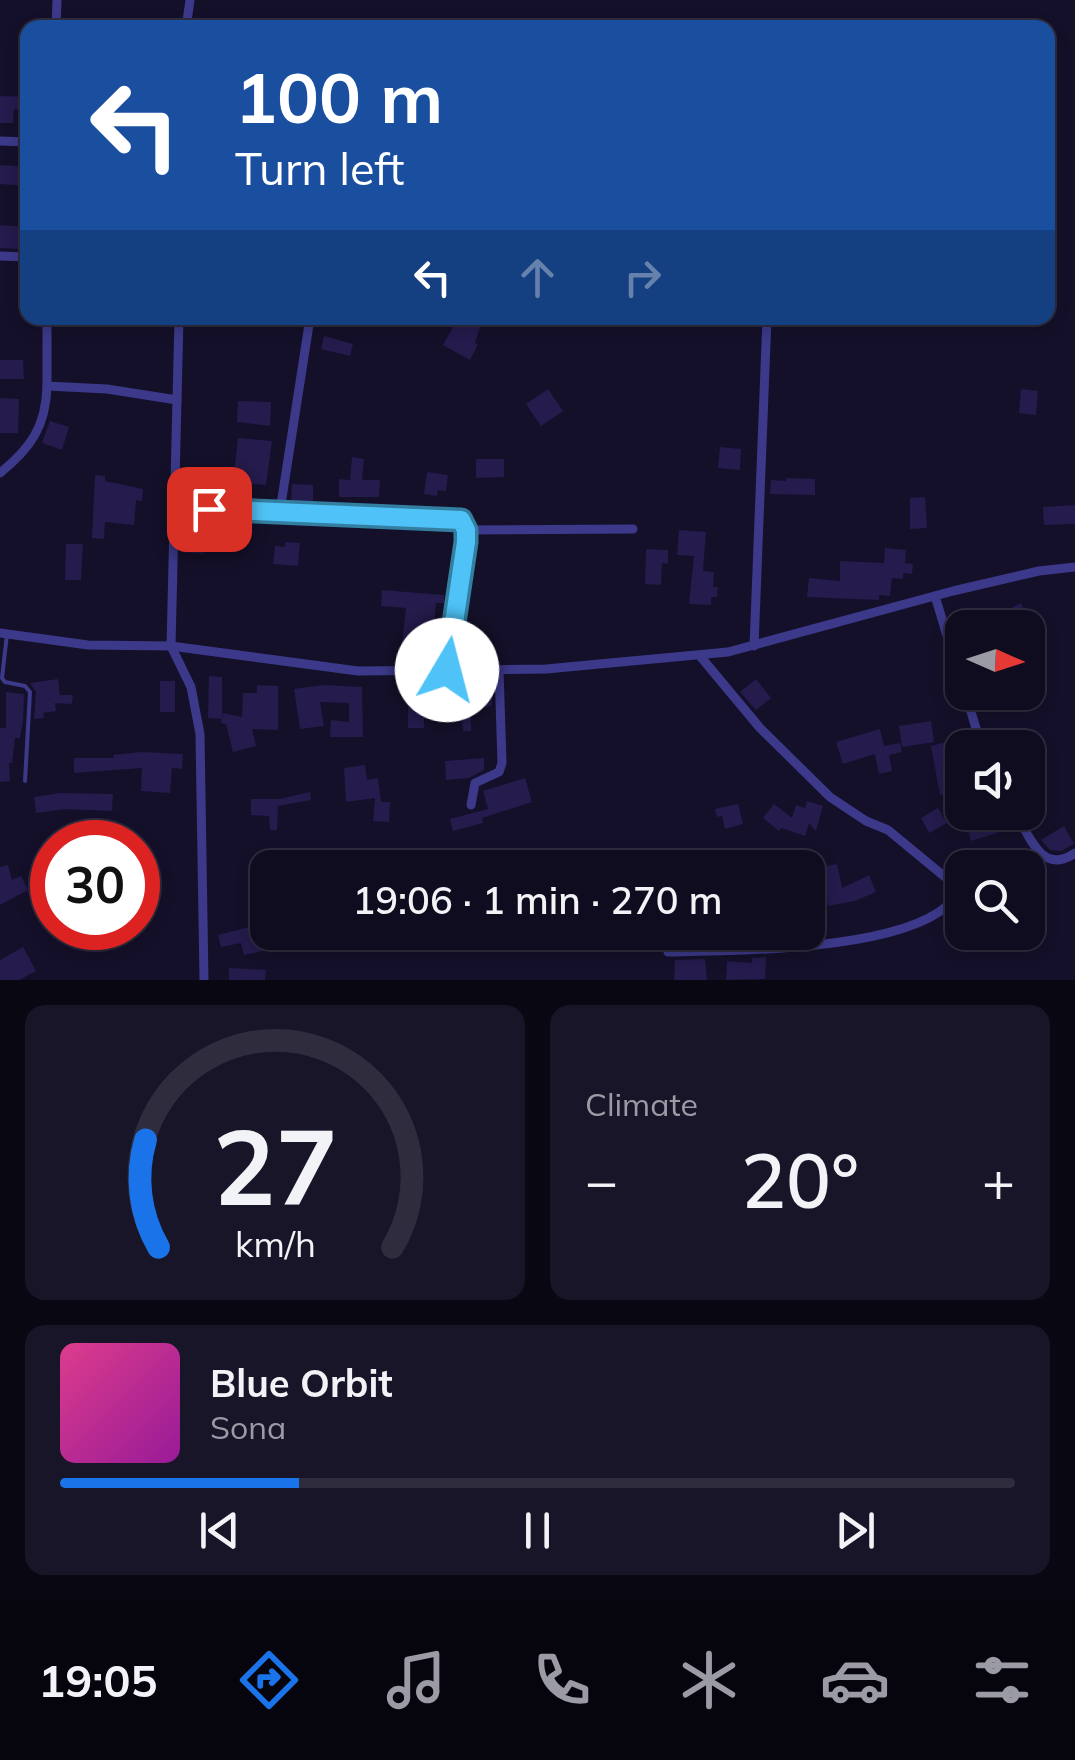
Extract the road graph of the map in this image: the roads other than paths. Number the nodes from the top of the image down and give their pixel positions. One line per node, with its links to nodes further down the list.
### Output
1 (47, 325): 5 (street)
2 (179, 325): 6 (street)
3 (309, 325): 9 (street)
4 (767, 325): 17 (street)
5 (47, 386): 6 (street); 7 (street)
6 (177, 400): 8 (street)
7 (0, 473)
8 (174, 508): 9 (street); 16 (street)
9 (280, 511): 11 (street)
10 (634, 529): 11 (street)
11 (466, 530): 19 (street)
12 (1075, 567): 13 (street)
13 (936, 596): 14 (street); 17 (street)
14 (945, 627)
15 (4, 634): 16 (street); 21 (lane)
16 (170, 646): 19 (street); 28 (street)
17 (754, 646): 18 (street)
18 (700, 656): 20 (street); 25 (street)
19 (447, 670): 20 (street)
20 (499, 670): 22 (street)
21 (25, 781)
22 (471, 805)
23 (1075, 853): 24 (street)
24 (1045, 856)
25 (945, 877)
26 (945, 907): 27 (street)
27 (668, 952)
28 (204, 980)

